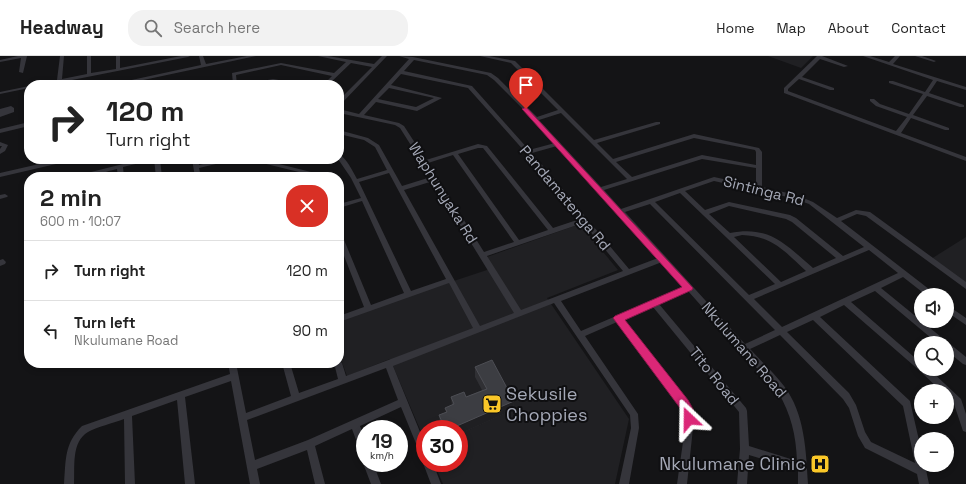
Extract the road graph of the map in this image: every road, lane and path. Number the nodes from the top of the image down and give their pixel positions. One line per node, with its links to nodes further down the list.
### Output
1 (25, 56): 17 (street); 25 (street)
2 (62, 56): 31 (street)
3 (89, 56): 27 (street)
4 (119, 56): 24 (street)
5 (188, 56): 24 (street)
6 (201, 56): 21 (street)
7 (254, 56): 21 (street)
8 (320, 56): 19 (street)
9 (385, 56): 22 (street)
10 (401, 56): 16 (street, Nkulumane Road)
11 (482, 56): 47 (street)
12 (865, 56): 20 (street)
13 (898, 56): 20 (street)
14 (917, 56): 18 (street)
15 (819, 57): 23 (street); 29 (street)
16 (413, 58): 26 (street); 53 (street, Nkulumane Road)
17 (0, 61)
18 (934, 61)
19 (349, 62): 22 (street); 28 (street)
20 (890, 64): 30 (street)
21 (204, 66): 33 (street)
22 (375, 66): 43 (street)
23 (846, 66)
24 (118, 70): 27 (street)
25 (21, 72)
26 (401, 72): 37 (street); 64 (street, Pandamatenga Rd)
27 (89, 75): 32 (street)
28 (336, 75): 34 (street); 35 (street)
29 (798, 77): 39 (street); 59 (street)
30 (936, 79): 40 (street); 42 (street)
31 (59, 80)
32 (70, 80)
33 (137, 80)
34 (235, 80)
35 (330, 80)
36 (891, 82): 42 (street)
37 (388, 86): 44 (street); 44 (street)
38 (24, 88): 41 (street)
39 (832, 88)
40 (966, 89)
41 (0, 93)
42 (926, 94): 46 (street); 52 (street)
43 (344, 98)
44 (375, 100): 51 (street)
45 (872, 100): 52 (street)
46 (962, 106)
47 (562, 111): 53 (street); 60 (street)
48 (0, 112): 50 (street)
49 (344, 112): 51 (street, Waphunyaka Rd)
50 (0, 115)
51 (361, 116): 69 (street, Waphunyaka Rd)
52 (910, 116): 56 (street); 59 (street)
53 (536, 119): 62 (street, Nkulumane Road)
54 (658, 123): 60 (street)
55 (24, 125): 57 (street)
56 (947, 129)
57 (0, 131)
58 (344, 133): 78 (street)
59 (897, 134): 66 (street)
60 (593, 142): 68 (street)
61 (0, 144): 63 (street)
62 (557, 144): 64 (street); 89 (street, Nkulumane Road)
63 (0, 152)
64 (528, 152): 96 (street, Pandamatenga Rd)
65 (454, 153): 69 (street); 98 (street); 100 (street)
66 (966, 159)
67 (344, 160): 86 (street)
68 (612, 161): 77 (street); 85 (street)
69 (425, 162): 84 (street, Waphunyaka Rd)
70 (40, 164): 83 (street)
71 (129, 164): 75 (street)
72 (196, 164): 76 (street)
73 (210, 164): 76 (street)
74 (272, 164): 82 (street)
75 (120, 166): 79 (street); 80 (street)
76 (197, 167): 81 (street)
77 (759, 167): 85 (street); 87 (street)
78 (390, 171): 86 (street); 88 (street)
79 (97, 172)
80 (121, 172)
81 (198, 172)
82 (305, 172)
83 (0, 175)
84 (435, 178): 88 (street); 103 (street, Waphunyaka Rd)
85 (630, 180): 89 (street)
86 (356, 181): 91 (street)
87 (759, 188): 90 (street, Sintinga Rd); 97 (street, Sintinga Rd)
88 (401, 189): 109 (street)
89 (599, 190): 94 (street, Nkulumane Road)
90 (680, 190): 92 (street, Sintinga Rd); 95 (street)
91 (364, 199): 93 (street); 115 (street)
92 (651, 200): 94 (street, Sintinga Rd); 116 (street)
93 (344, 205)
94 (619, 212): 104 (street, Nkulumane Road)
95 (705, 214): 99 (street); 105 (street)
96 (584, 220): 98 (street); 107 (street, Pandamatenga Rd)
97 (836, 220): 102 (street, Sintinga Rd); 111 (street)
98 (552, 231): 100 (street)
99 (729, 236): 106 (street); 110 (street)
100 (518, 243): 103 (street)
101 (344, 247): 120 (street)
102 (870, 247): 105 (street); 108 (street, Sintinga Rd)
103 (483, 255): 122 (street, Waphunyaka Rd)
104 (662, 258): 107 (street); 112 (street, Nkulumane Road)
105 (842, 259): 106 (street)
106 (812, 271): 110 (street)
107 (628, 272): 117 (street)
108 (904, 274): 113 (street); 114 (street, Sintinga Rd)
109 (450, 280): 115 (street); 127 (street)
110 (780, 285): 116 (street)
111 (966, 286)
112 (689, 288): 119 (street); 131 (street, Nkulumane Road)
113 (876, 288): 118 (street); 130 (street)
114 (922, 288)
115 (409, 295): 120 (street)
116 (749, 298): 128 (street)
117 (556, 300): 122 (street); 129 (street)
118 (846, 302): 124 (street); 133 (street)
119 (654, 303): 125 (street); 153 (street, Tito Road)
120 (369, 309): 123 (street)
121 (954, 313): 126 (street)
122 (518, 314): 127 (street)
123 (344, 317)
124 (815, 317): 128 (street); 151 (street)
125 (618, 318): 129 (street); 168 (street)
126 (966, 322)
127 (478, 330): 135 (street)
128 (781, 331): 131 (street); 156 (street)
129 (581, 334): 167 (street)
130 (934, 336)
131 (745, 348): 155 (street, Nkulumane Road)
132 (954, 352): 134 (street)
133 (914, 361)
134 (966, 362)
135 (388, 364): 141 (street); 144 (street)
136 (233, 368): 139 (street)
137 (287, 368): 143 (street)
138 (339, 368): 141 (street)
139 (235, 376): 142 (street); 146 (street)
140 (930, 376): 149 (street)
141 (343, 380): 143 (street)
142 (181, 396): 145 (street); 162 (street)
143 (296, 398): 146 (street)
144 (403, 402): 147 (street); 150 (street)
145 (128, 413): 160 (street); 161 (street)
146 (242, 418): 154 (street)
147 (355, 425): 148 (street); 152 (street)
148 (356, 428)
149 (966, 428)
150 (416, 433)
151 (914, 435)
152 (310, 444): 154 (street); 164 (street)
153 (745, 449): 155 (street); 169 (street, Tito Road)
154 (252, 466): 163 (street)
155 (802, 467): 170 (street, Nkulumane Road)
156 (914, 467)
157 (371, 472): 165 (street)
158 (431, 472): 166 (street)
159 (922, 472): 171 (street)
160 (69, 484)
161 (130, 484)
162 (190, 484)
163 (255, 484)
164 (320, 484)
165 (376, 484)
166 (436, 484)
167 (624, 484)
168 (682, 484)
169 (742, 484)
170 (803, 484)
171 (924, 484)

